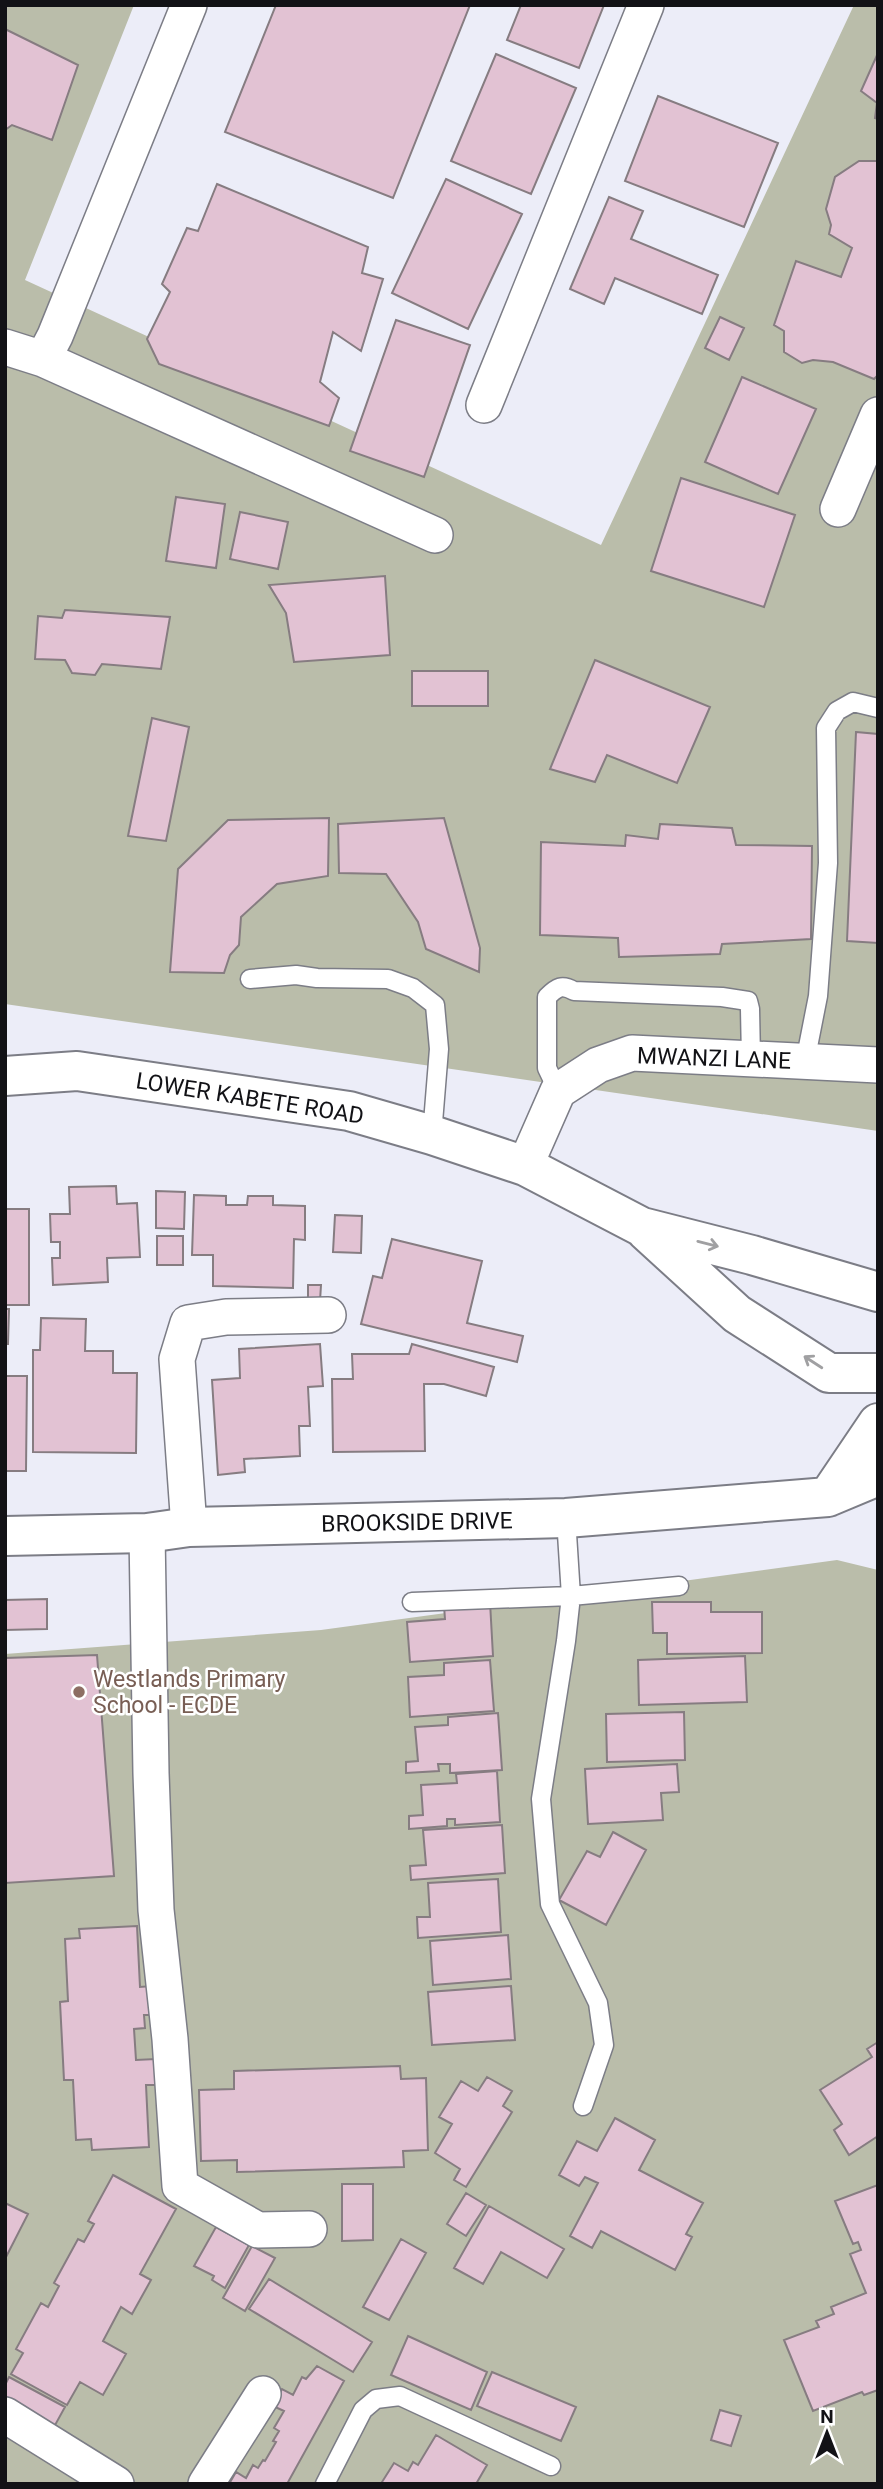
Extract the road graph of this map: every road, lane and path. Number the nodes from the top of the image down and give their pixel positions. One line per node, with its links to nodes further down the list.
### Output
1 (189, 5): 4 (street)
2 (646, 5): 5 (street)
3 (5, 347): 4 (street)
4 (43, 359): 8 (street)
5 (484, 405)
6 (878, 415): 7 (street)
7 (838, 509)
8 (435, 535)
9 (878, 708): 12 (lane)
10 (250, 979): 16 (lane)
11 (751, 1059): 12 (street, MWANZI LANE); 15 (street, MWANZI LANE); 15 (lane)
12 (805, 1062): 13 (street, MWANZI LANE)
13 (878, 1065)
14 (5, 1076): 16 (main road, LOWER KABETE ROAD)
15 (558, 1091): 17 (street)
16 (432, 1135): 17 (main road, LOWER KABETE ROAD)
17 (525, 1166): 18 (main road, LOWER KABETE ROAD)
18 (642, 1227): 19 (main road, LOWER KABETE ROAD, one-way to 19); 21 (main road, LOWER KABETE ROAD, one-way to 18)
19 (878, 1292)
20 (328, 1315): 26 (street)
21 (878, 1373)
22 (878, 1423): 24 (main road)
23 (878, 1476): 24 (main road, BROOKSIDE DRIVE)
24 (828, 1497): 25 (main road, BROOKSIDE DRIVE)
25 (566, 1518): 26 (main road, BROOKSIDE DRIVE); 30 (lane)
26 (189, 1527): 27 (main road, BROOKSIDE DRIVE)
27 (147, 1533): 28 (main road, BROOKSIDE DRIVE); 33 (street)
28 (5, 1536)
29 (679, 1586): 30 (lane)
30 (571, 1596): 31 (lane); 32 (lane)
31 (412, 1602)
32 (583, 2106)
33 (309, 2229)
34 (262, 2394): 38 (street)
35 (5, 2416): 37 (street)
36 (551, 2466): 39 (lane)
37 (116, 2484)
38 (206, 2484)
39 (325, 2484)

